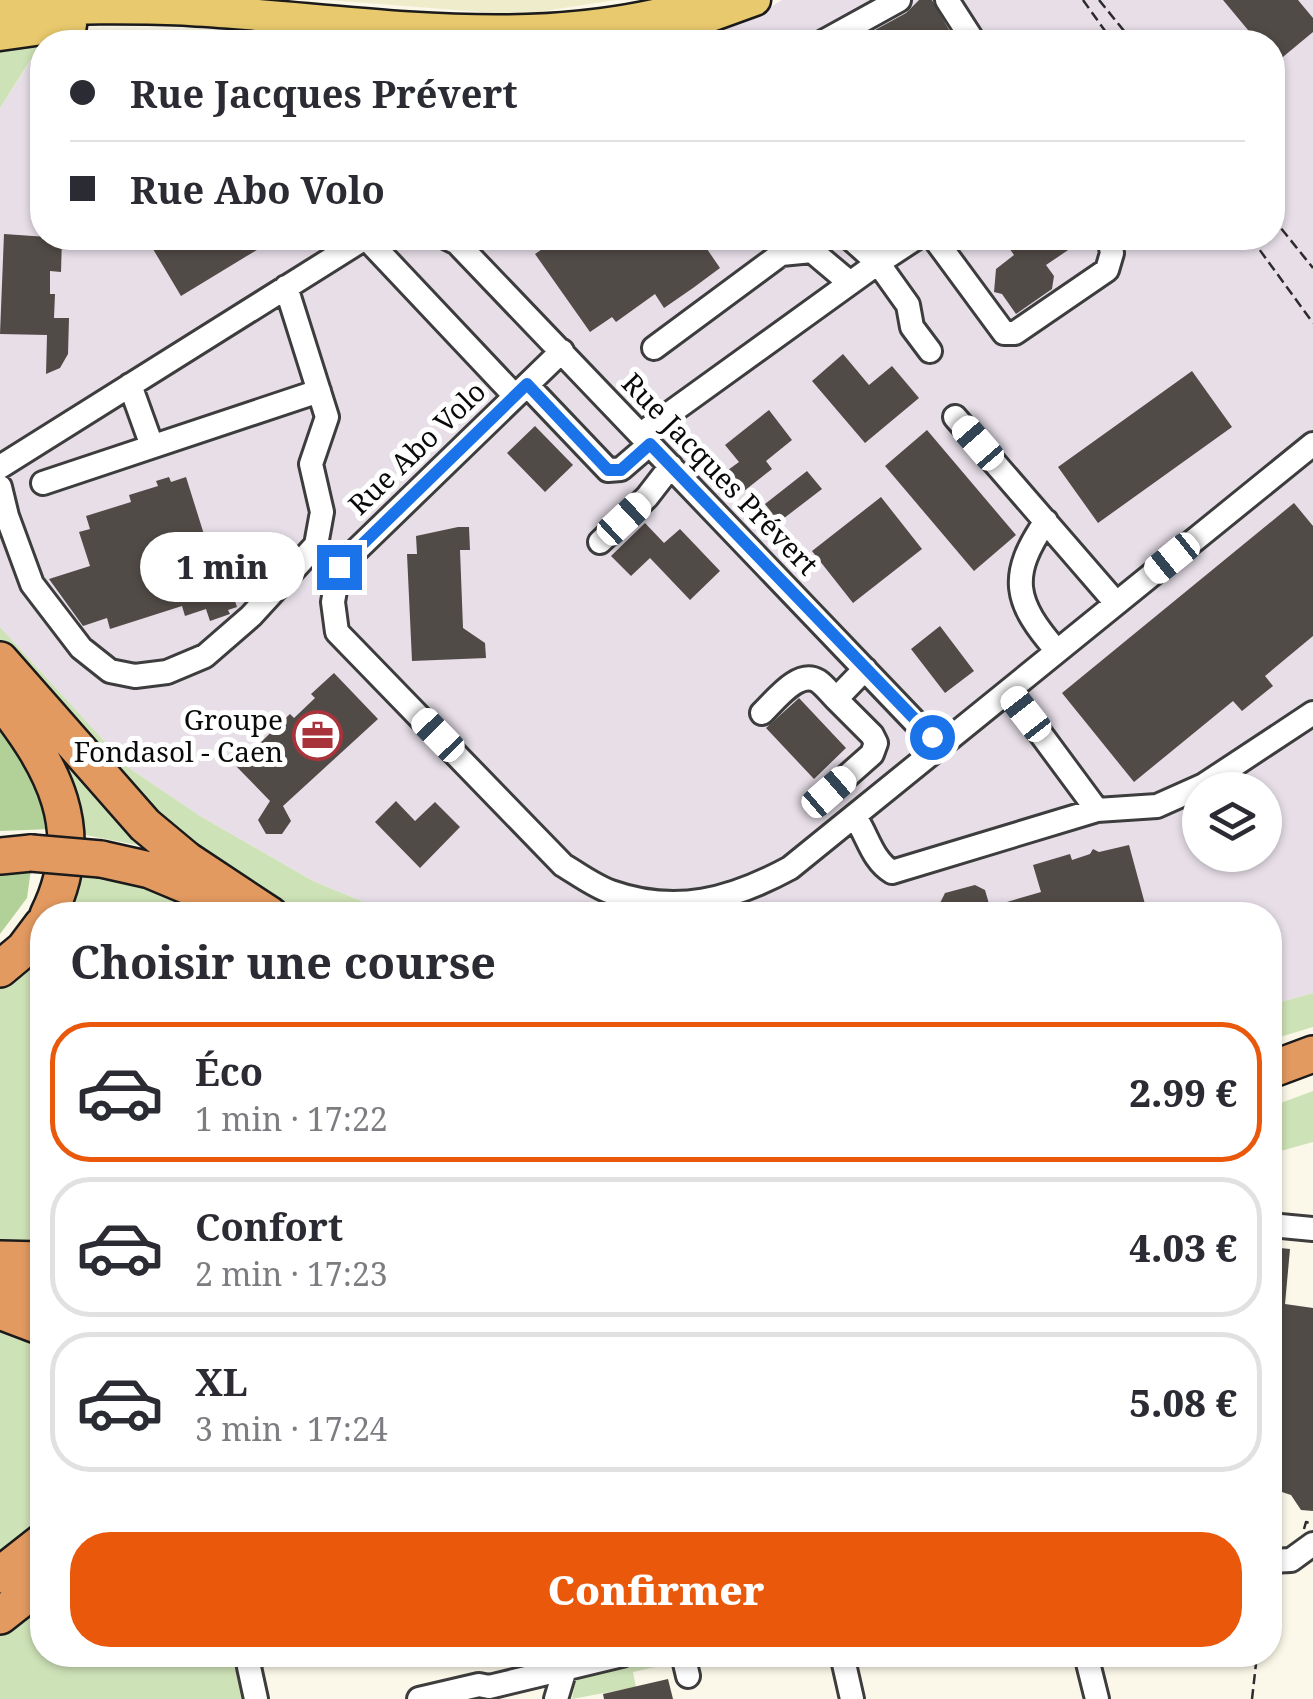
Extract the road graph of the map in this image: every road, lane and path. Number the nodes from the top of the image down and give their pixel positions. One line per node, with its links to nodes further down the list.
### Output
1 (710, 0): 12 (main road)
2 (756, 0): 13 (main road)
3 (899, 0): 14 (street)
4 (947, 0): 15 (street)
5 (1083, 0): 16 (path)
6 (1098, 0): 17 (path)
7 (0, 6): 11 (main road)
8 (30, 30): 18 (main road)
9 (33, 30): 10 (main road)
10 (190, 30)
11 (370, 30)
12 (546, 30)
13 (668, 30)
14 (851, 30)
15 (966, 30)
16 (1104, 30)
17 (1122, 30)
18 (0, 35)
19 (1285, 233): 30 (path)
20 (346, 250): 32 (street)
21 (378, 250): 38 (street)
22 (463, 250): 36 (street, Rue Jacques Prévert)
23 (863, 250): 29 (street)
24 (884, 250): 29 (street)
25 (898, 250): 29 (street)
26 (943, 250): 27 (street)
27 (1111, 250)
28 (1260, 250): 33 (path)
29 (878, 263): 31 (street); 35 (street)
30 (1313, 268)
31 (850, 283): 34 (street); 41 (street)
32 (286, 287): 37 (street); 39 (street)
33 (1313, 323)
34 (654, 348)
35 (930, 351)
36 (562, 352): 38 (street, Rue Abo Volo); 41 (street, Rue Jacques Prévert)
37 (130, 386): 43 (street); 45 (street)
38 (521, 390): 41 (street); 67 (street, Rue Abo Volo)
39 (318, 391): 43 (street); 47 (street)
40 (955, 417): 48 (street)
41 (646, 439): 44 (street, Rue Jacques Prévert)
42 (1313, 444): 50 (street, Rue Abo Volo)
43 (152, 446): 46 (street)
44 (671, 466): 49 (street); 53 (street, Rue Jacques Prévert)
45 (0, 467)
46 (43, 483)
47 (0, 487)
48 (1046, 521): 50 (street); 51 (street)
49 (600, 542)
50 (1116, 604): 51 (street, Rue Abo Volo)
51 (1057, 651): 54 (street, Rue Abo Volo)
52 (0, 660): 66 (highway)
53 (865, 668): 56 (street); 59 (street, Rue Jacques Prévert)
54 (1009, 690): 59 (street, Rue Abo Volo); 61 (street)
55 (0, 699): 64 (highway)
56 (836, 699): 57 (street); 60 (street)
57 (762, 713)
58 (1313, 713): 61 (street)
59 (940, 747): 62 (street, Rue Abo Volo)
60 (829, 792)
61 (1097, 810): 62 (street)
62 (854, 817): 68 (street, Rue Abo Volo)
63 (15, 854): 65 (highway, bridge)
64 (52, 902)
65 (220, 902)
66 (250, 902)
67 (649, 902)
68 (685, 902)
69 (30, 941): 70 (highway)
70 (0, 969)
71 (1313, 1039): 72 (highway)
72 (1282, 1048)
73 (1313, 1054): 74 (highway)
74 (1282, 1066)
75 (1313, 1076): 76 (highway)
76 (1282, 1087)
77 (1282, 1226): 78 (street)
78 (1313, 1228)
79 (0, 1259): 80 (highway)
80 (30, 1260)
81 (0, 1287): 82 (highway)
82 (30, 1288)
83 (0, 1311): 84 (highway)
84 (30, 1322)
85 (1313, 1544): 87 (street)
86 (30, 1551): 88 (highway)
87 (1282, 1560)
88 (0, 1575)
89 (30, 1592): 90 (highway)
90 (0, 1616)
91 (248, 1667): 98 (street)
92 (569, 1667): 96 (street)
93 (845, 1667): 101 (street)
94 (1089, 1667): 102 (street)
95 (1256, 1667): 103 (path)
96 (565, 1668): 97 (street); 100 (street)
97 (525, 1688): 99 (street)
98 (256, 1699)
99 (419, 1699)
100 (556, 1699)
101 (852, 1699)
102 (1096, 1699)
103 (1252, 1699)

